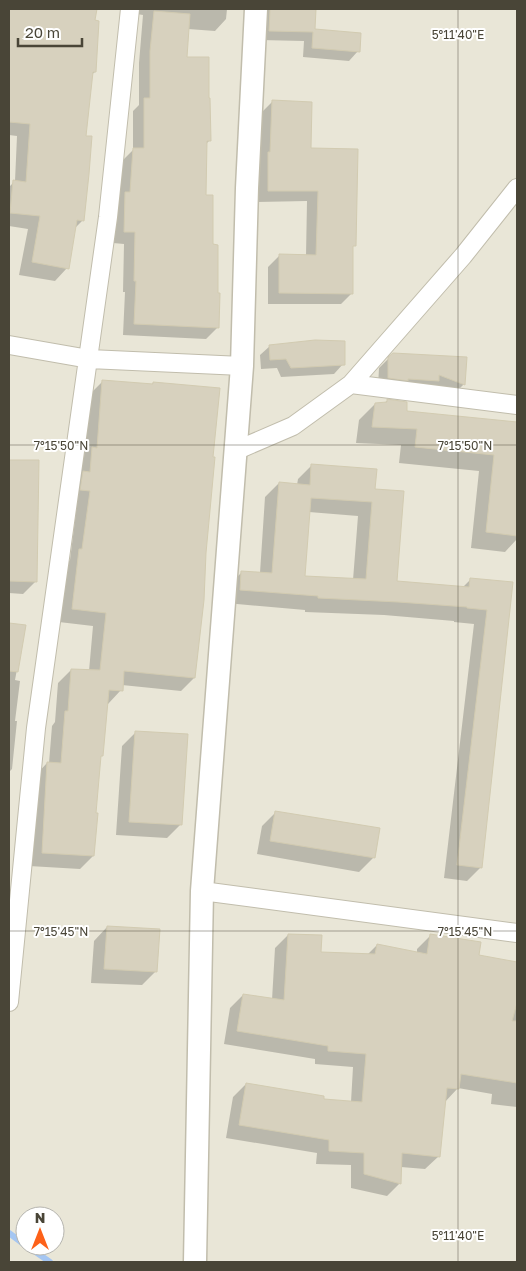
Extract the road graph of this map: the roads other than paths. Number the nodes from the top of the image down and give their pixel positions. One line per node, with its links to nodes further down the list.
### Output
1 (130, 9): 5 (street)
2 (256, 9): 6 (street)
3 (517, 188): 7 (street)
4 (9, 345): 5 (street)
5 (89, 359): 6 (street); 12 (street)
6 (242, 366): 9 (street)
7 (351, 384): 8 (street); 9 (street)
8 (517, 405)
9 (235, 451): 10 (street)
10 (202, 891): 11 (street); 13 (street)
11 (517, 933)
12 (9, 1002)
13 (195, 1262)

